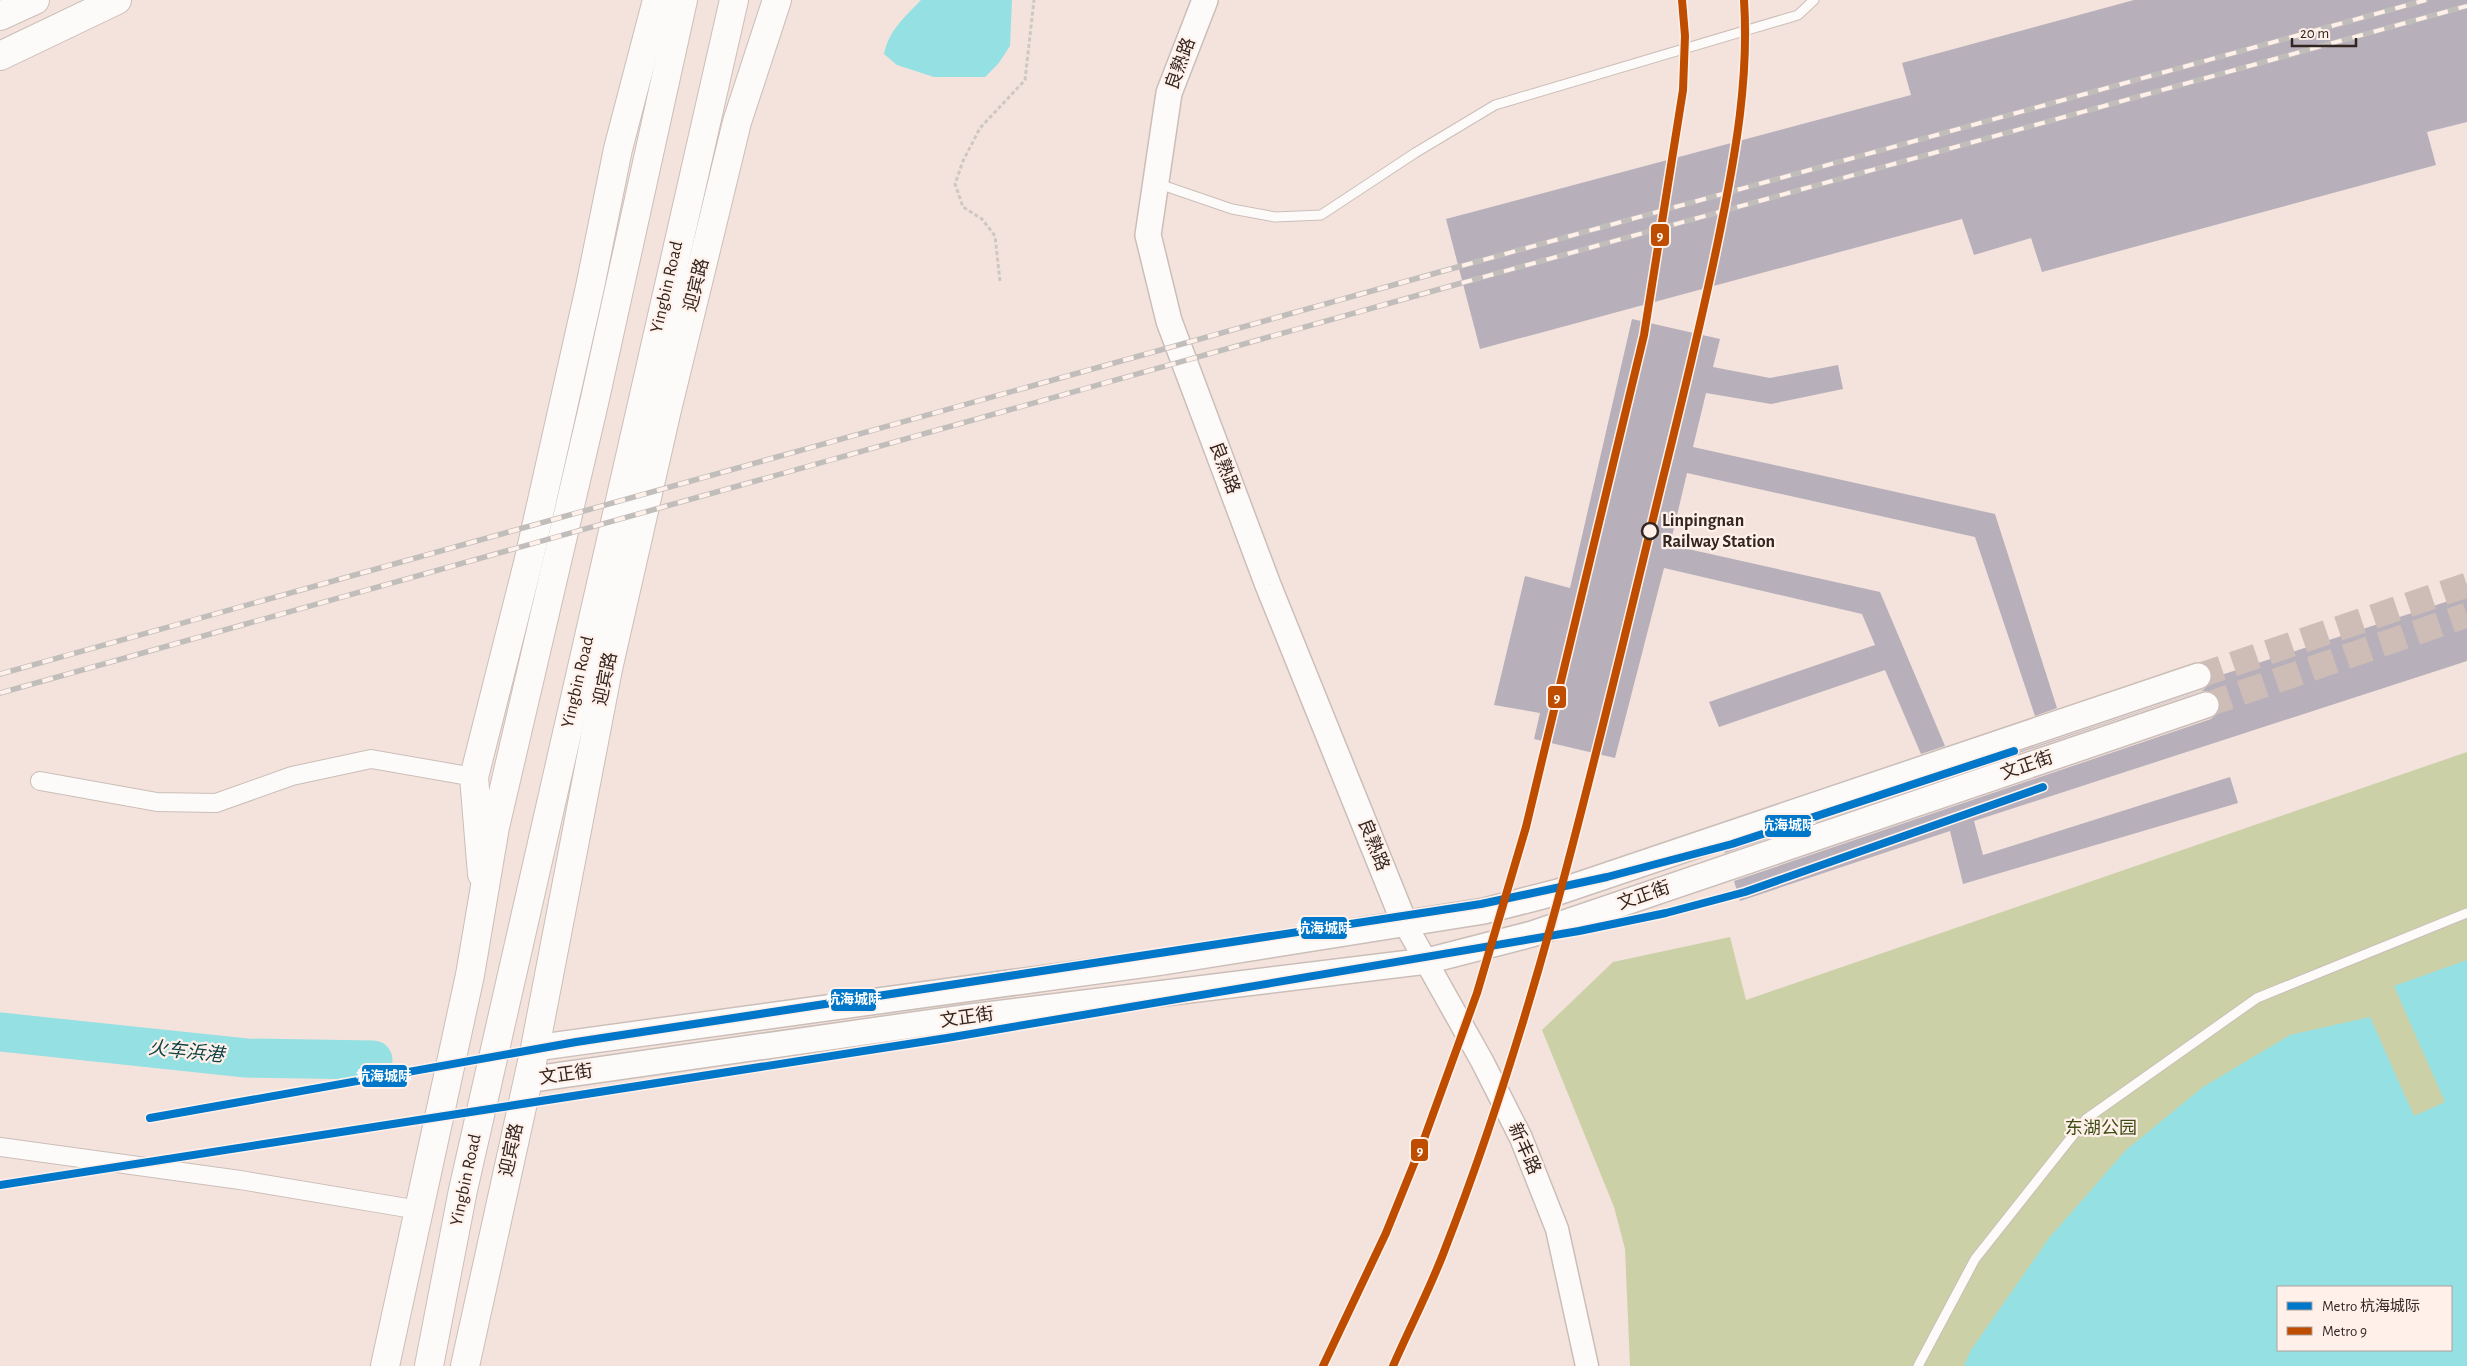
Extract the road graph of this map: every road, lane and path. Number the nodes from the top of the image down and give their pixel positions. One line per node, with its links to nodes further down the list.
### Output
1 (35, 0): 10 (main road)
2 (117, 0): 11 (main road)
3 (657, 0): 16 (main road)
4 (683, 0): 18 (main road)
5 (734, 0): 27 (main road, Yingbin Road)
6 (777, 0): 22 (main road, 迎宾路)
7 (1034, 0): 13 (path)
8 (1205, 0): 12 (main road, 良熟路)
9 (1814, 0): 12 (lane)
10 (0, 16)
11 (0, 56)
12 (1156, 183): 20 (main road, 良熟路)
13 (1000, 281)
14 (2198, 676): 20 (main road, 文正街)
15 (2206, 704): 21 (main road, 文正街)
16 (474, 777): 17 (street); 18 (main road)
17 (40, 781)
18 (484, 891): 25 (main road)
19 (2467, 913): 30 (lane)
20 (1404, 922): 21 (street, 新丰路); 22 (main road, 文正街)
21 (1427, 961): 23 (main road, 文正街); 29 (street, 新丰路)
22 (535, 1048): 23 (main road, 迎宾路)
23 (527, 1080): 28 (main road, 迎宾路)
24 (0, 1147): 25 (street)
25 (419, 1210): 26 (main road)
26 (385, 1366)
27 (429, 1366)
28 (466, 1366)
29 (1587, 1366)
30 (1918, 1366)

